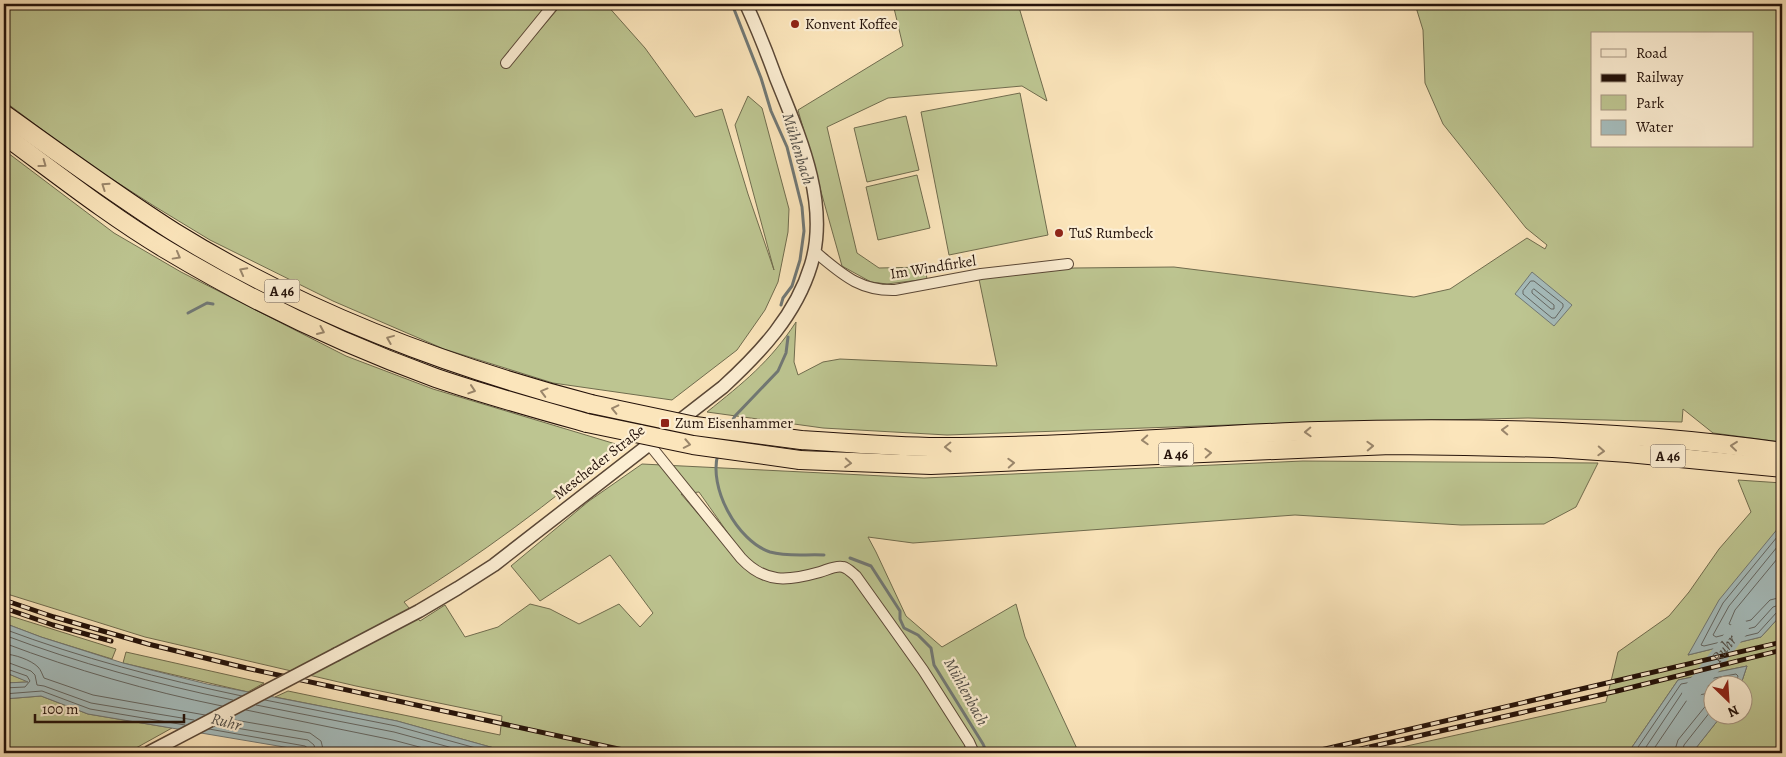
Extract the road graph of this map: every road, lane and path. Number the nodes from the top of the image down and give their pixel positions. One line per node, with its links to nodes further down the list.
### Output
1 (554, 4): 3 (street)
2 (746, 4): 6 (street, Mescheder Straße)
3 (506, 63)
4 (4, 114): 8 (highway, A 46, one-way to 4, bridge)
5 (4, 135): 8 (highway, A 46, one-way to 8, bridge)
6 (814, 252): 7 (street, Im Windfirkel); 9 (street, Mescheder Straße)
7 (1068, 264)
8 (1553, 440): 10 (highway, A 46, one-way to 8); 11 (highway, A 46, one-way to 11)
9 (649, 444): 12 (street, Mescheder Straße, bridge); 13 (street)
10 (1782, 452)
11 (1782, 468)
12 (148, 753)
13 (974, 753)

